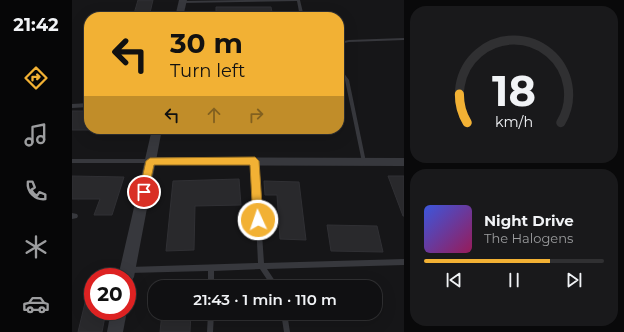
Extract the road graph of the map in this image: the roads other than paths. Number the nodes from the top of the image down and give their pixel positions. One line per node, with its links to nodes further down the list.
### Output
1 (298, 0): 2 (lane); 4 (lane)
2 (182, 1): 3 (street)
3 (180, 12)
4 (301, 12)
5 (404, 38): 6 (lane)
6 (344, 42)
7 (344, 76): 14 (lane)
8 (84, 105): 9 (lane)
9 (72, 106)
10 (156, 134): 12 (street)
11 (72, 161): 12 (lane)
12 (150, 161): 13 (street); 19 (street)
13 (255, 161): 14 (street); 17 (lane)
14 (364, 162): 15 (street)
15 (404, 162)
16 (404, 262): 17 (lane)
17 (261, 265): 18 (lane); 22 (lane)
18 (211, 267): 20 (lane); 21 (lane)
19 (128, 268)
20 (136, 273)
21 (211, 280)
22 (271, 280)
23 (117, 320): 26 (street)
24 (210, 320): 27 (lane)
25 (285, 320): 28 (lane)
26 (115, 332)
27 (210, 332)
28 (287, 332)

